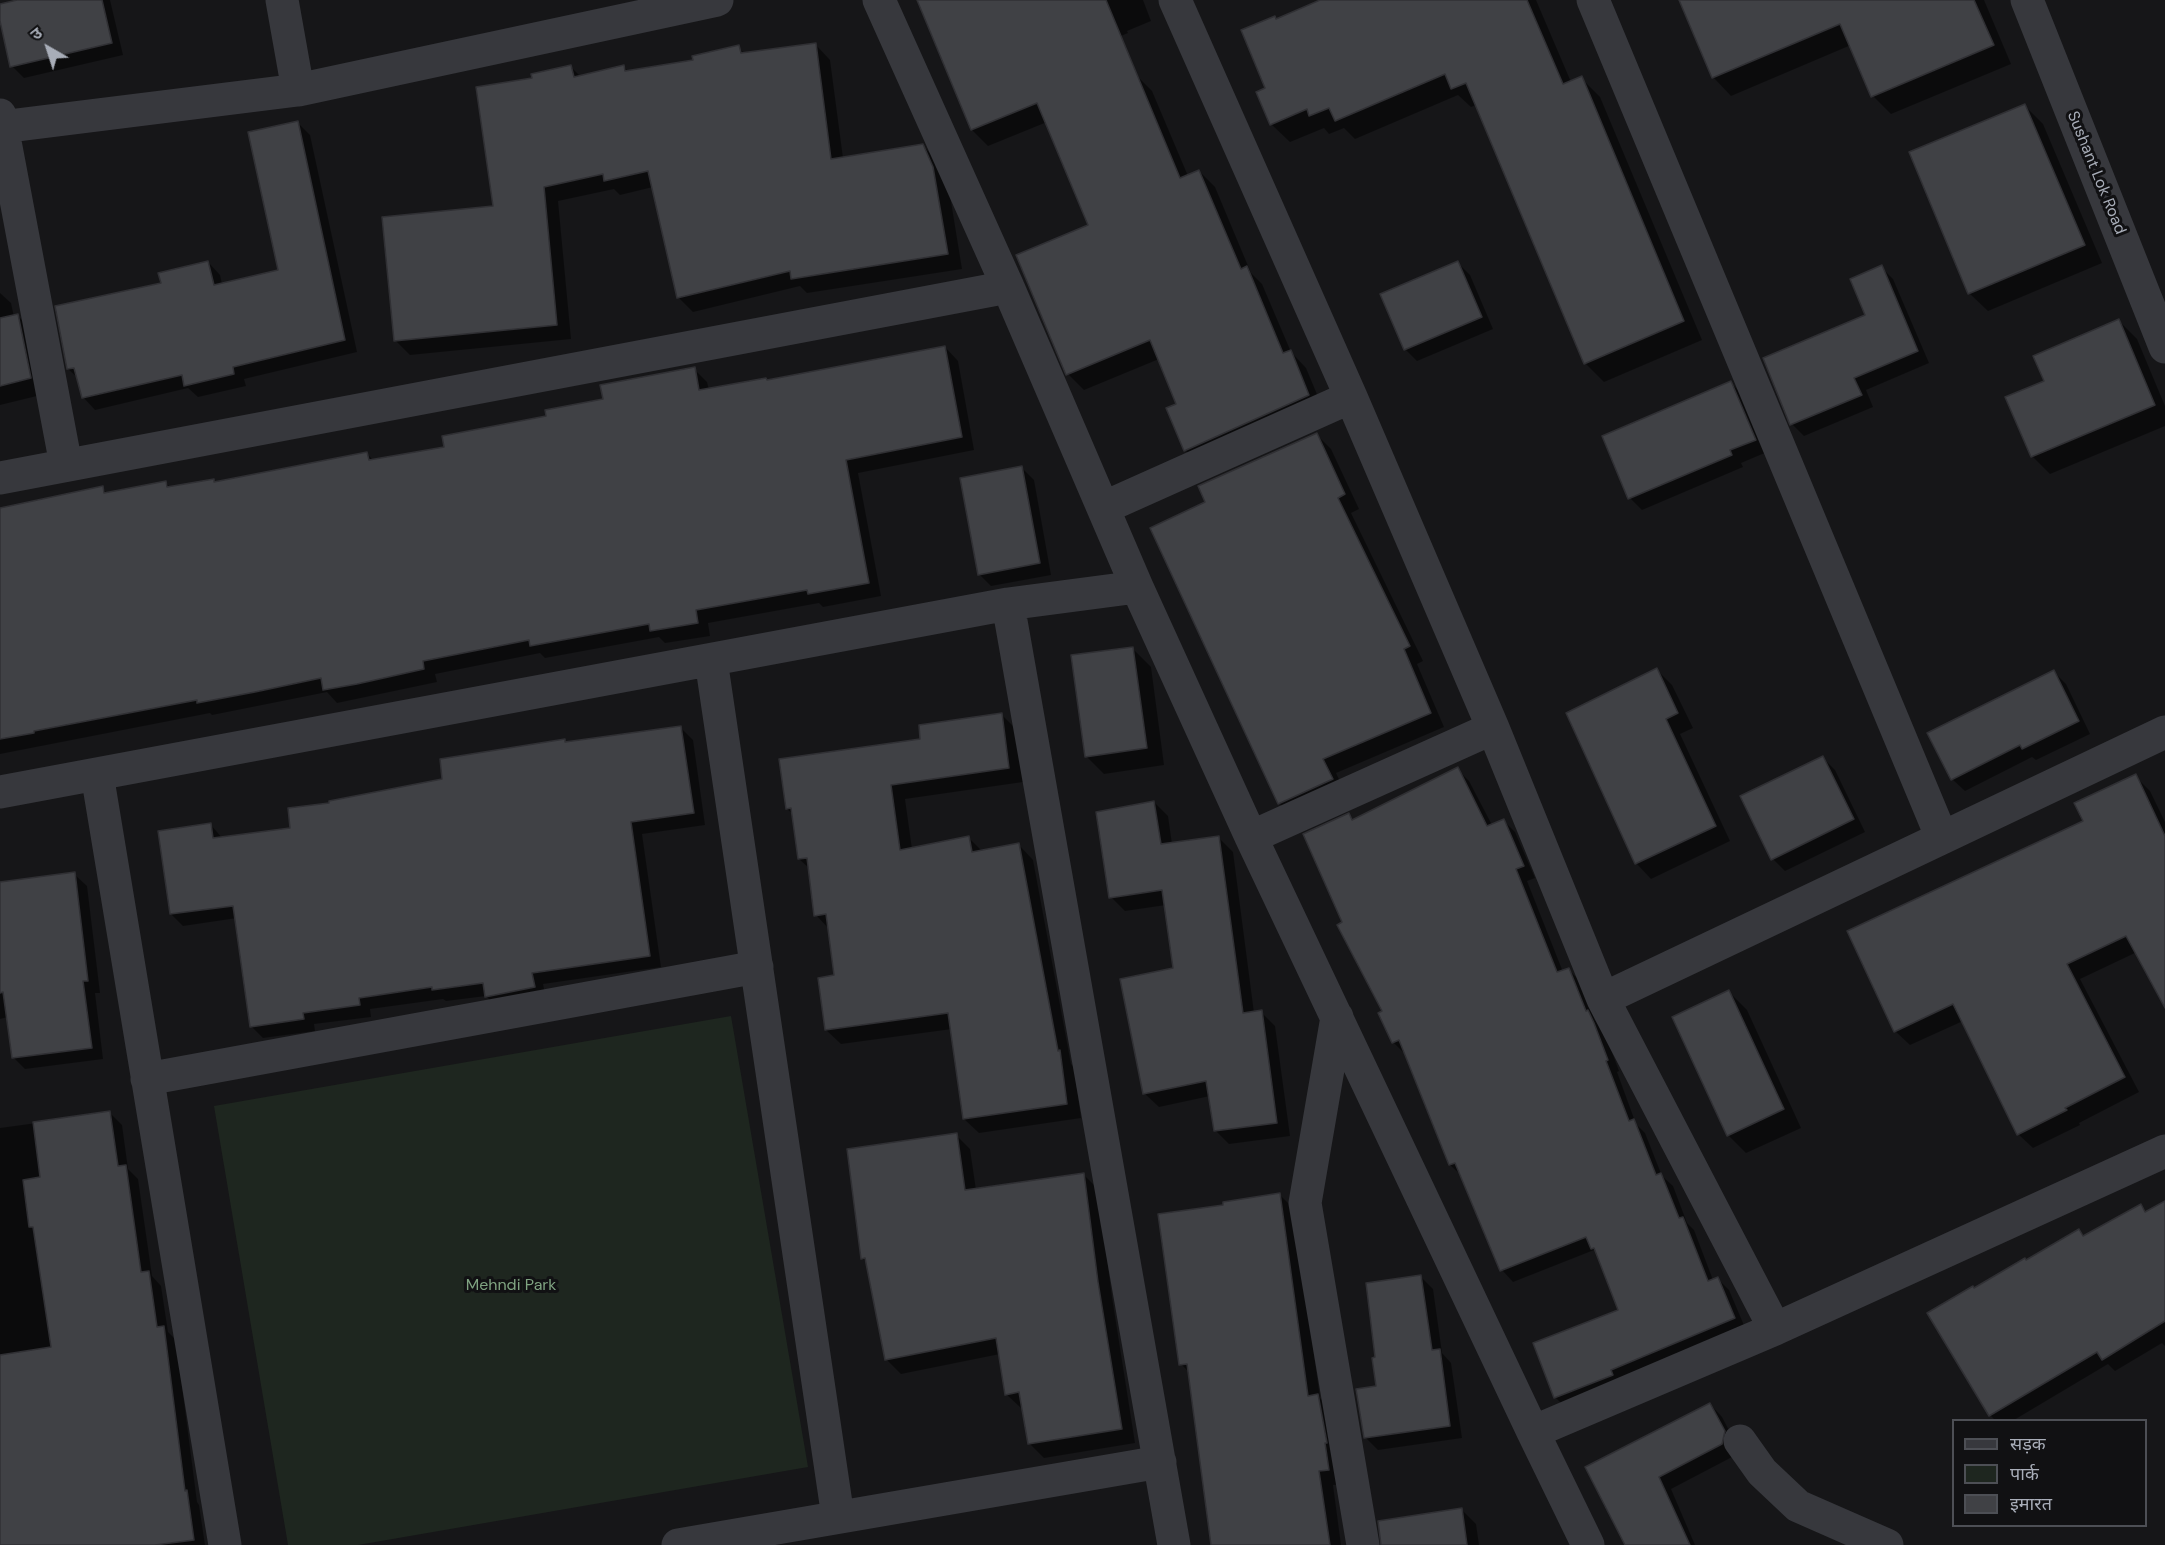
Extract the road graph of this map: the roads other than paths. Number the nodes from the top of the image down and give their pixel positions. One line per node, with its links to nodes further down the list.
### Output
1 (282, 0): 8 (street)
2 (717, 0): 7 (street)
3 (879, 0): 10 (street)
4 (1175, 0): 12 (street)
5 (1593, 0): 24 (street)
6 (2027, 0): 11 (street, Sushant Lok Road)
7 (652, 7): 8 (street)
8 (298, 90): 9 (street)
9 (1, 121): 13 (street)
10 (1008, 286): 13 (street); 15 (street)
11 (2165, 347)
12 (1351, 397): 15 (street); 19 (street)
13 (66, 465): 14 (street)
14 (0, 478)
15 (1103, 508): 16 (street)
16 (1137, 587): 17 (street); 23 (street)
17 (1008, 604): 18 (street); 33 (street)
18 (711, 660): 21 (street); 25 (street)
19 (1492, 728): 23 (street); 26 (street)
20 (2165, 732): 24 (street)
21 (97, 774): 22 (street); 28 (street)
22 (0, 792)
23 (1251, 837): 27 (street)
24 (1942, 838): 26 (street)
25 (757, 967): 28 (street); 34 (street)
26 (1603, 999): 30 (street)
27 (1337, 1017): 31 (street); 38 (street)
28 (147, 1079): 35 (street)
29 (2165, 1151): 30 (street)
30 (1775, 1329): 31 (street)
31 (1533, 1432): 39 (street)
32 (1740, 1441): 40 (street)
33 (1160, 1462): 34 (street); 37 (street)
34 (838, 1517): 36 (street)
35 (225, 1545)
36 (678, 1545)
37 (1174, 1545)
38 (1363, 1545)
39 (1588, 1545)
40 (1887, 1545)

